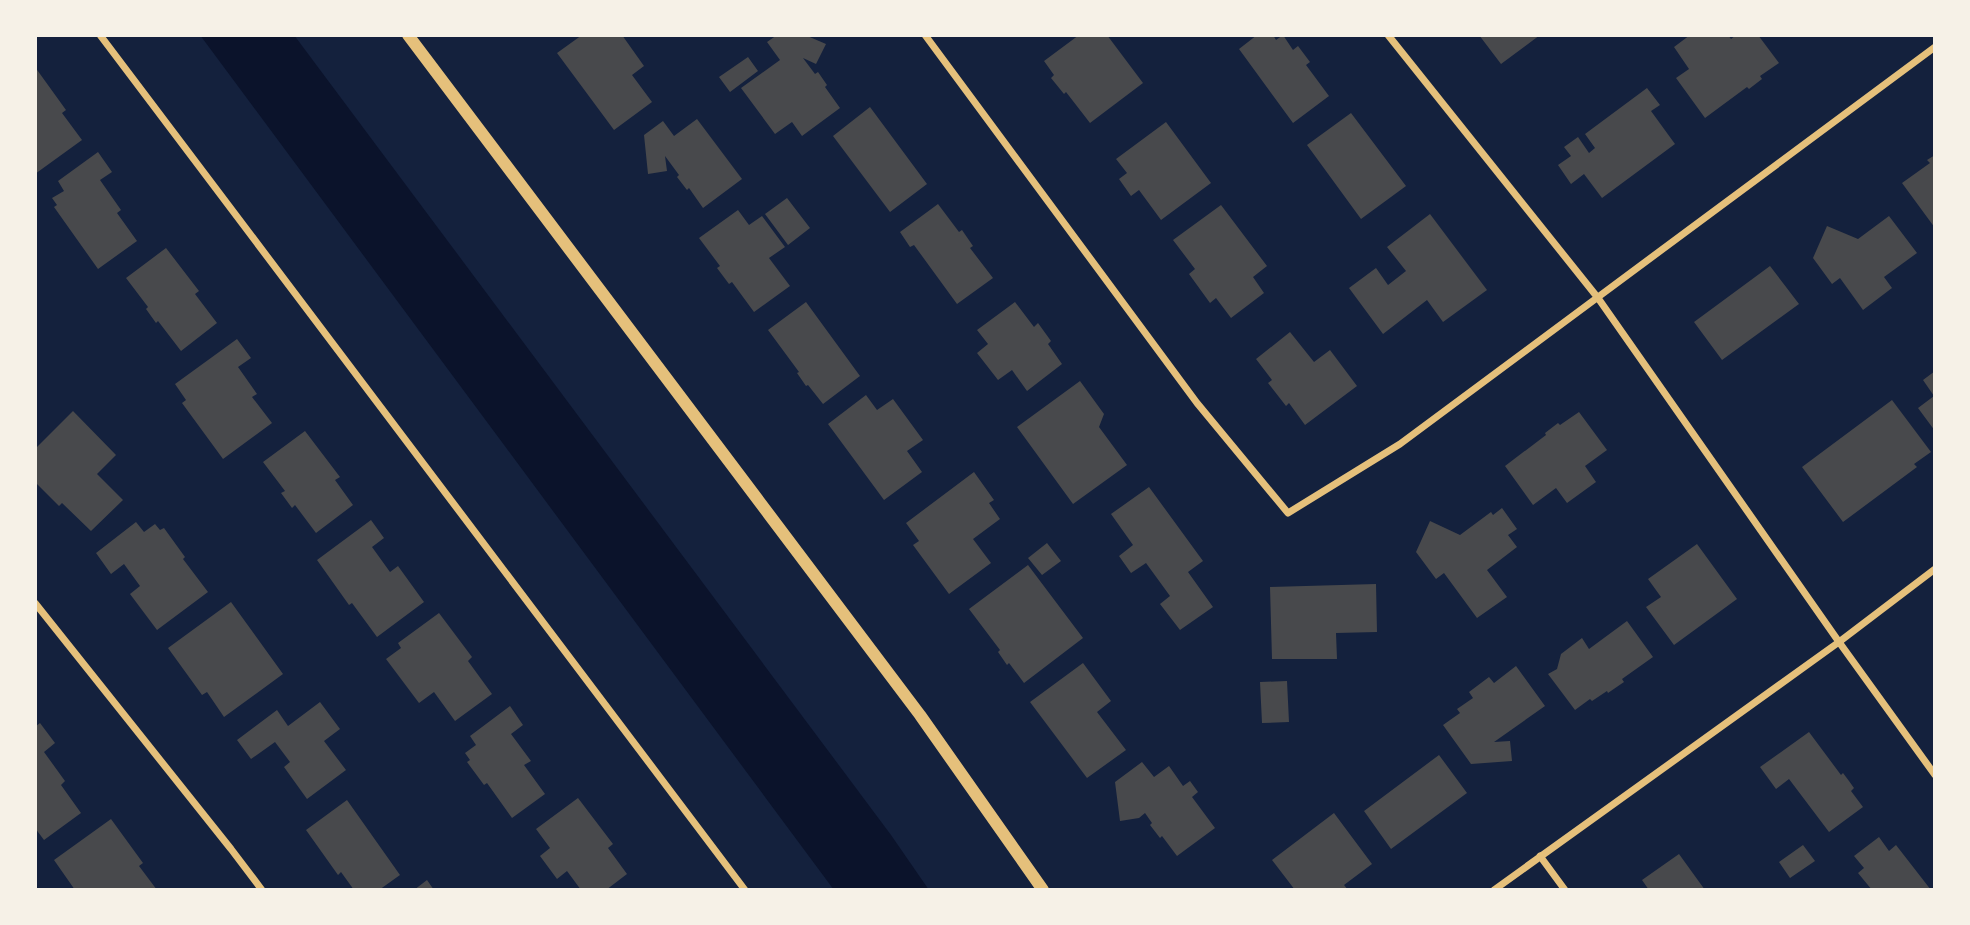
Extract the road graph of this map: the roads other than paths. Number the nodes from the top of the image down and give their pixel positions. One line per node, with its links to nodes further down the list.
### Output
1 (100, 35): 13 (street)
2 (408, 35): 14 (street)
3 (925, 35): 6 (street)
4 (1388, 35): 6 (street)
5 (1935, 47): 6 (street)
6 (1598, 298): 9 (street)
7 (1935, 569): 9 (street)
8 (35, 603): 12 (street)
9 (1839, 642): 10 (street); 11 (street)
10 (1935, 775)
11 (1540, 856): 15 (street); 16 (street)
12 (262, 890)
13 (745, 890)
14 (1043, 890)
15 (1494, 890)
16 (1565, 890)

